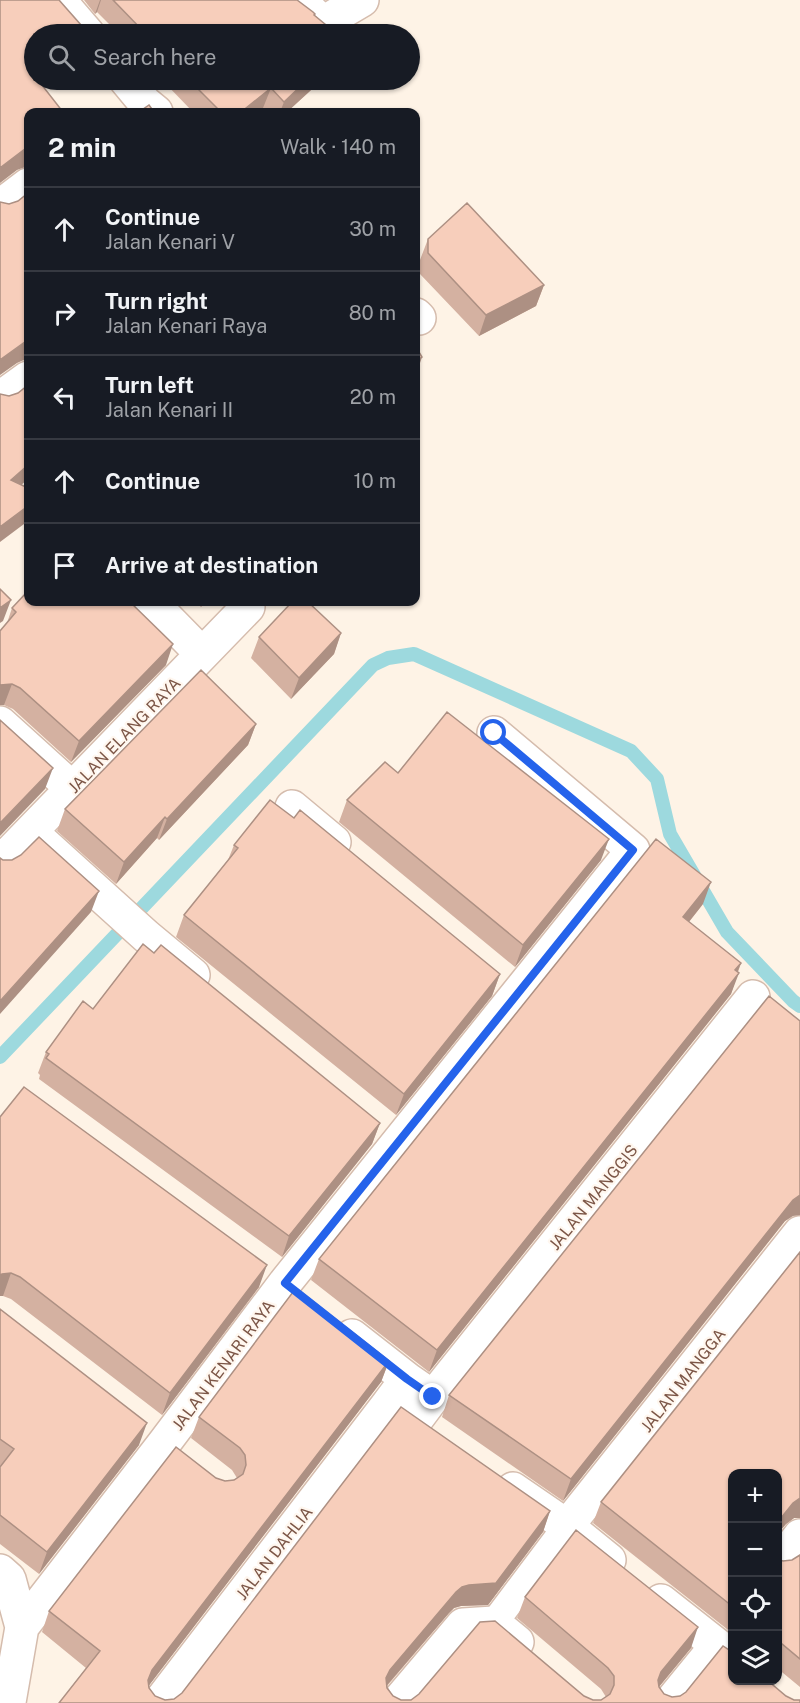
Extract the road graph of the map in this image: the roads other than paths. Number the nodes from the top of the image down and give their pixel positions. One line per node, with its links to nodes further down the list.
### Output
1 (59, 0): 4 (street)
2 (299, 0): 3 (street)
3 (362, 0)
4 (79, 24)
5 (24, 188): 6 (street)
6 (0, 206)
7 (24, 381): 8 (street)
8 (0, 398)
9 (155, 606): 11 (street)
10 (248, 607): 11 (street, JALAN ELANG RAYA)
11 (202, 654): 14 (street, JALAN ELANG RAYA)
12 (0, 723): 14 (street)
13 (494, 733): 20 (street, JALAN KENARI RAYA)
14 (73, 789): 16 (street, JALAN ELANG RAYA)
15 (292, 807): 17 (street)
16 (30, 832): 18 (street, JALAN ELANG RAYA); 21 (street)
17 (355, 860)
18 (0, 864)
19 (491, 971): 20 (street)
20 (518, 993): 24 (street, JALAN KENARI RAYA)
21 (218, 995)
22 (753, 997): 29 (street, JALAN MANGGIS)
23 (372, 1120): 24 (street)
24 (399, 1142): 27 (street, JALAN KENARI RAYA)
25 (800, 1233): 34 (street, JALAN MANGGA)
26 (257, 1263): 27 (street)
27 (295, 1291): 31 (street, JALAN KENARI RAYA)
28 (332, 1320): 29 (street)
29 (416, 1407): 43 (street, JALAN DAHLIA)
30 (138, 1421): 31 (street)
31 (165, 1442): 32 (street); 39 (street, JALAN KENARI RAYA)
32 (193, 1463)
33 (491, 1474): 34 (street)
34 (567, 1526): 38 (lane); 40 (street)
35 (800, 1536): 36 (street)
36 (782, 1558)
37 (0, 1571): 39 (street)
38 (494, 1623): 41 (street); 44 (street)
39 (22, 1627): 42 (street, JALAN KENARI RAYA)
40 (727, 1641): 45 (lane)
41 (537, 1659)
42 (6, 1700)
43 (159, 1703)
44 (397, 1703)
45 (666, 1703)

